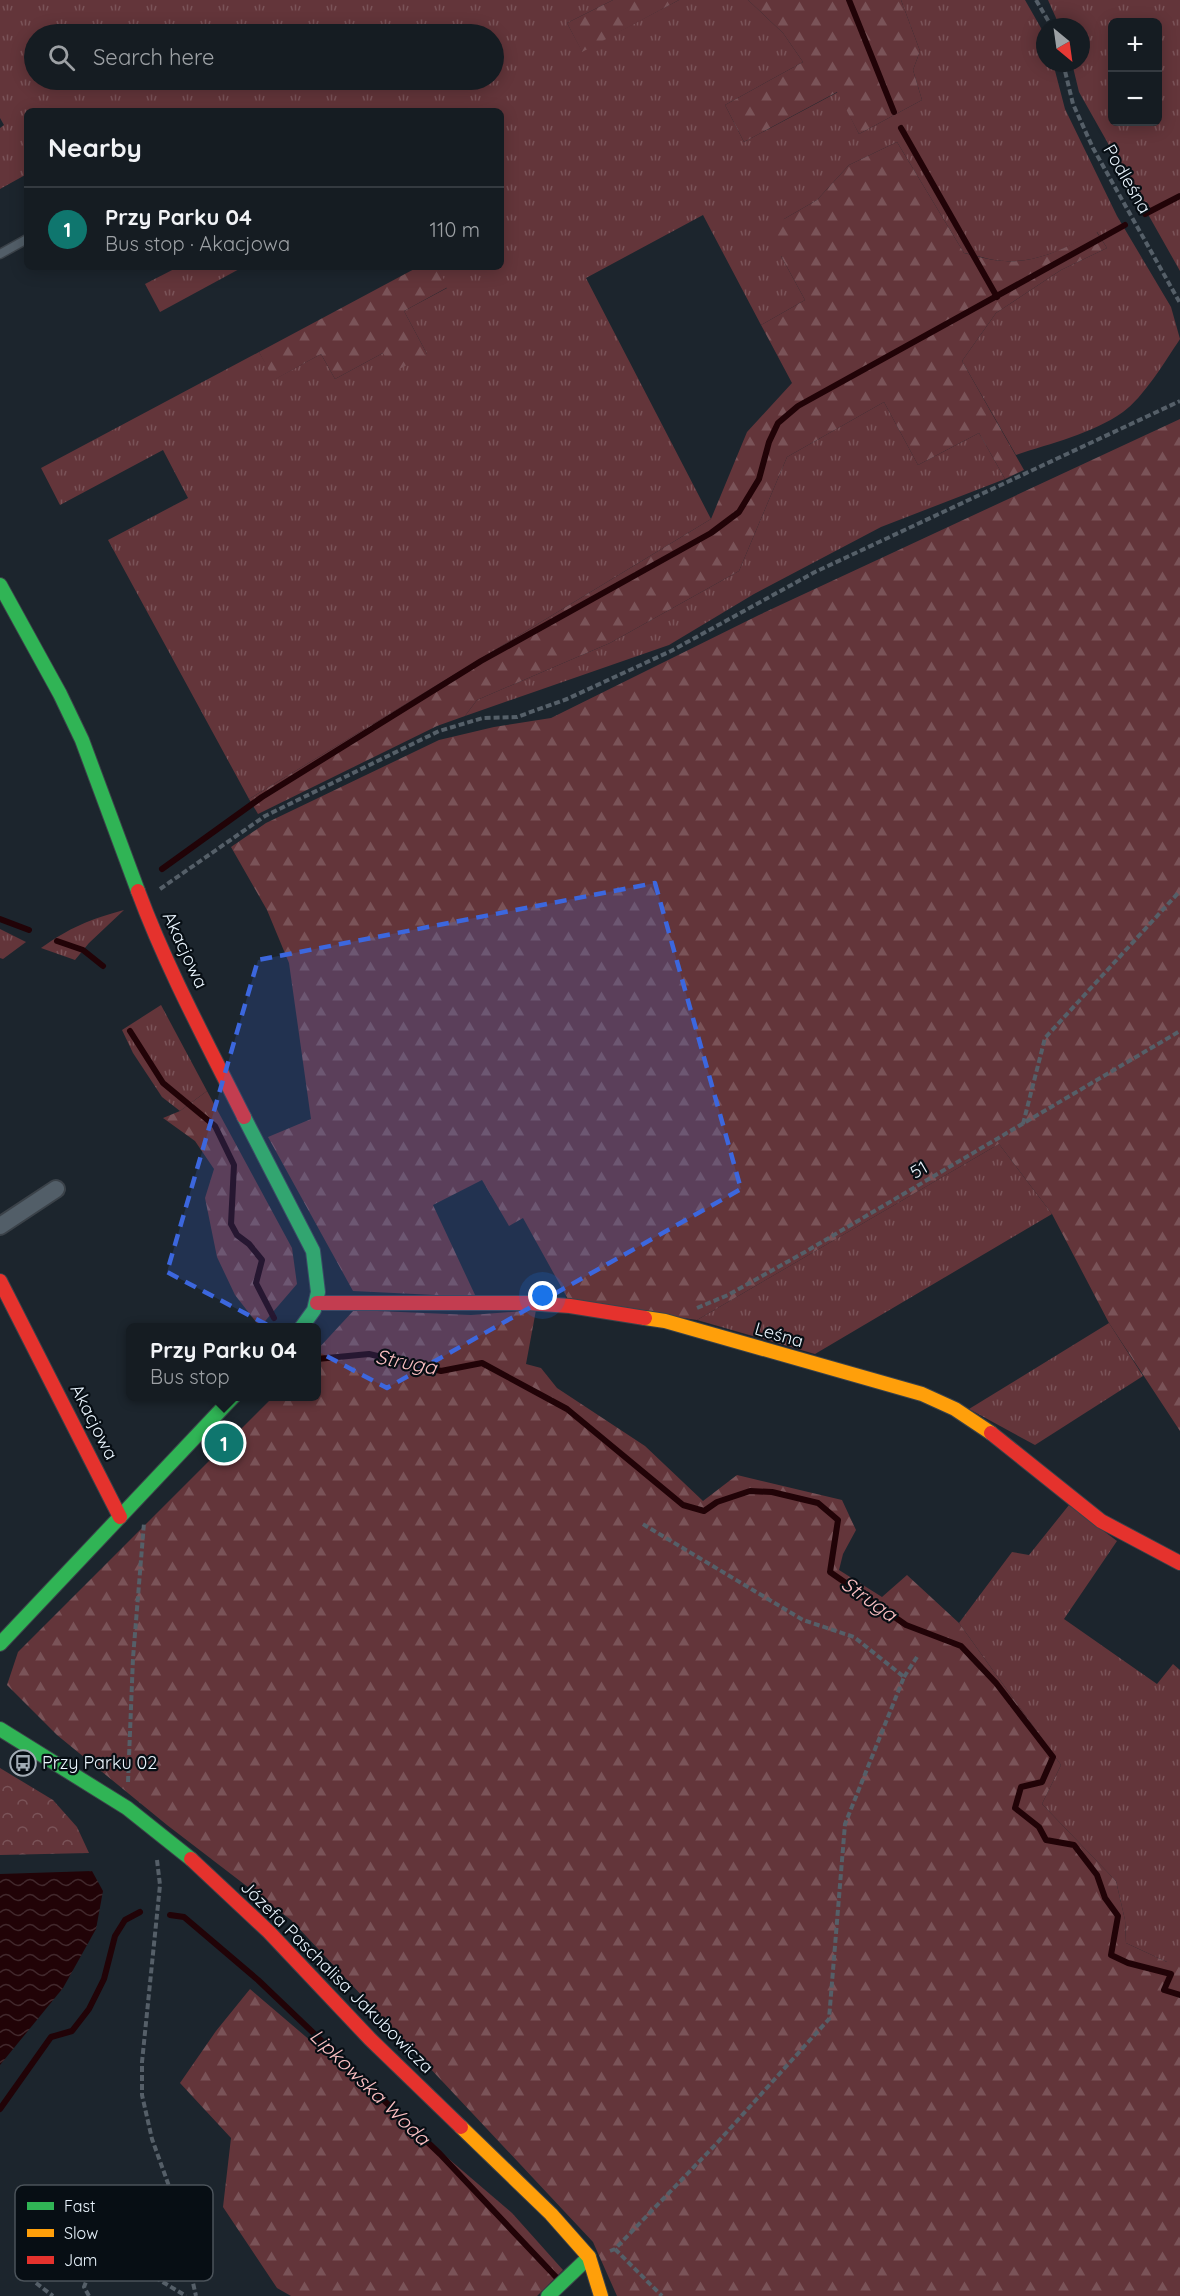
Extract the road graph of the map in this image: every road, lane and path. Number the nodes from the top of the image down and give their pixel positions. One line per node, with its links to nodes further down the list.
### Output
1 (1036, 0): 2 (path)
2 (1047, 18)
3 (1065, 72): 6 (path, Podleśna)
4 (24, 241): 5 (lane)
5 (0, 254)
6 (1180, 303)
7 (1180, 401): 10 (path)
8 (0, 585): 10 (street, Akacjowa)
9 (1180, 891): 12 (path)
10 (141, 899): 16 (street, Akacjowa)
11 (1180, 1031): 12 (path, 51)
12 (1023, 1125): 17 (path, 51)
13 (56, 1189): 14 (street)
14 (0, 1226)
15 (0, 1281): 21 (street, Akacjowa)
16 (317, 1304): 17 (street, Leśna); 18 (street, Akacjowa)
17 (665, 1321): 23 (street, Leśna)
18 (305, 1323)
19 (229, 1401): 20 (street)
20 (132, 1503): 21 (street); 28 (path)
21 (120, 1517): 24 (street)
22 (641, 1523): 26 (path)
23 (1180, 1563)
24 (0, 1644)
25 (917, 1657): 26 (path)
26 (904, 1677): 31 (path)
27 (0, 1729): 28 (street, Józefa Paschalisa Jakubowicza)
28 (127, 1808): 29 (street, Józefa Paschalisa Jakubowicza)
29 (152, 1826): 30 (path); 32 (street, Józefa Paschalisa Jakubowicza)
30 (169, 2185)
31 (615, 2249): 32 (path); 43 (path)
32 (589, 2257): 41 (street); 42 (street, Józefa Paschalisa Jakubowicza)
33 (86, 2281): 38 (path)
34 (161, 2281): 39 (path)
35 (192, 2281): 40 (path)
36 (36, 2283): 37 (path)
37 (53, 2296)
38 (89, 2296)
39 (186, 2296)
40 (196, 2296)
41 (548, 2296)
42 (601, 2296)
43 (662, 2296)

